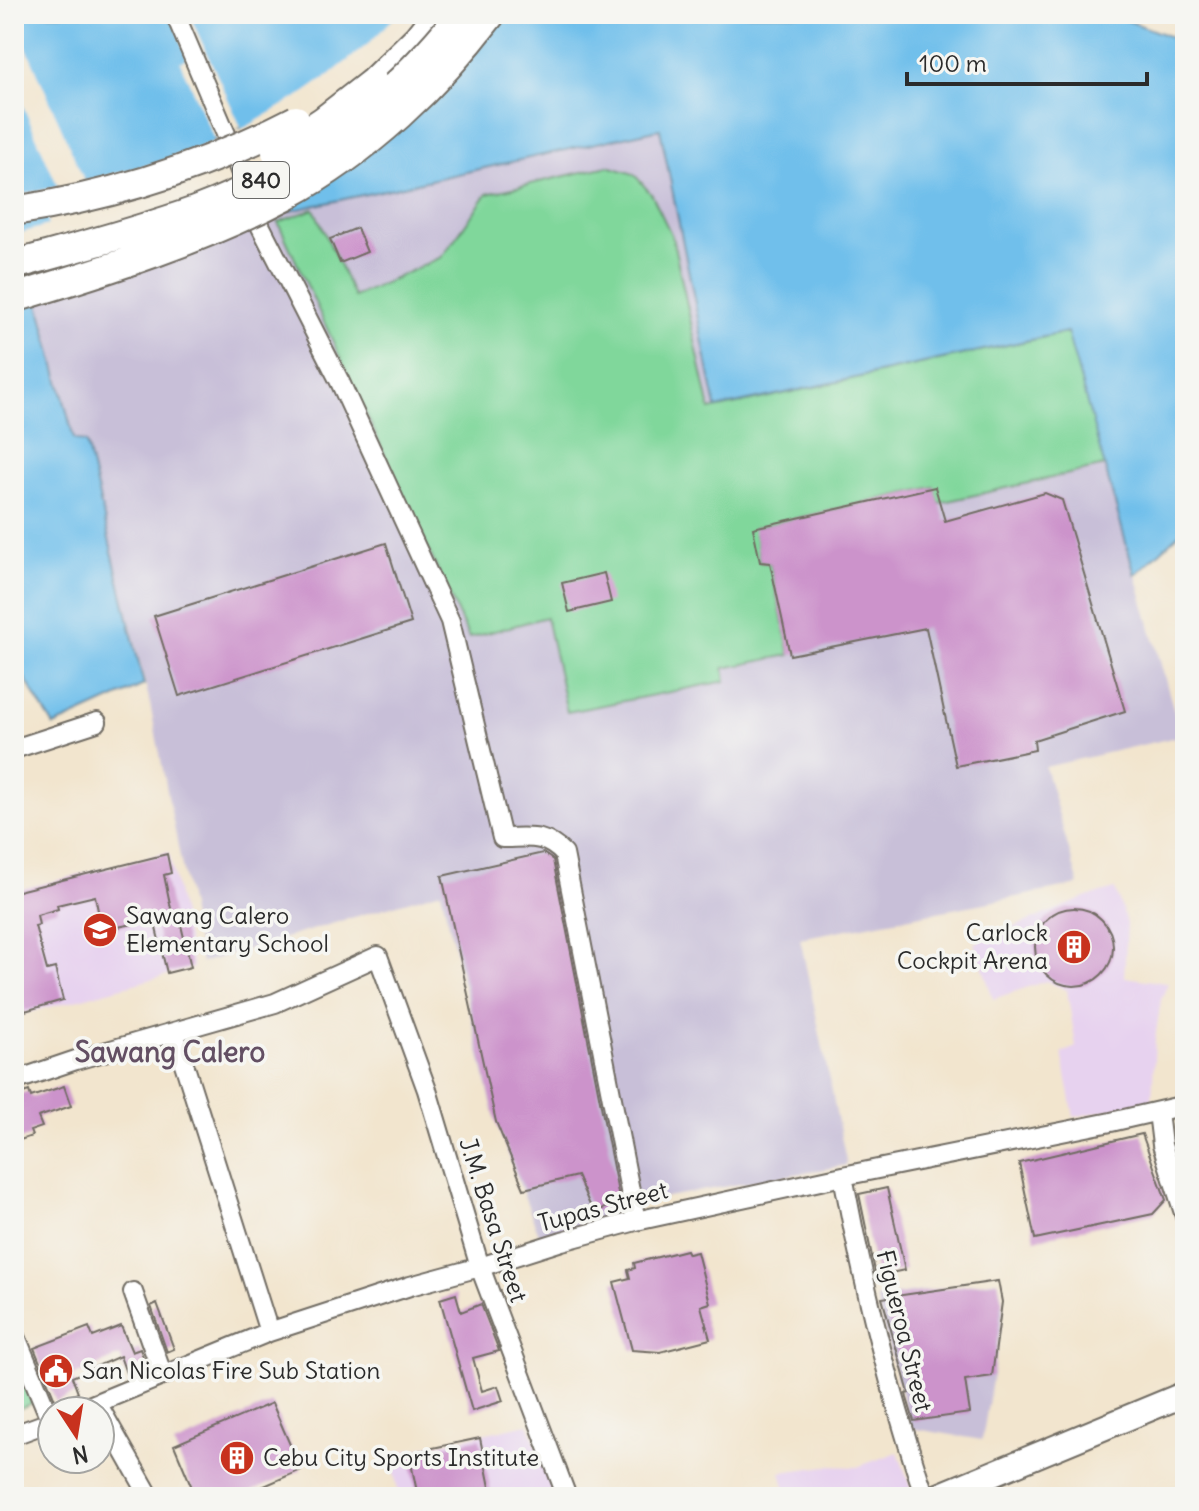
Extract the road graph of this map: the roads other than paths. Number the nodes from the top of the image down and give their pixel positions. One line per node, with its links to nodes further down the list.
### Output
1 (175, 14): 18 (street)
2 (437, 14): 5 (highway, 840)
3 (461, 14): 8 (highway, 840, bridge)
4 (491, 14): 9 (highway, bridge)
5 (378, 78): 6 (highway, bridge); 7 (highway, 840, bridge)
6 (14, 211)
7 (14, 247)
8 (14, 265)
9 (14, 298)
10 (97, 722): 11 (street)
11 (14, 749)
12 (174, 1032): 13 (street); 19 (street, J.M. Basa Street); 22 (street)
13 (14, 1081)
14 (1185, 1105): 15 (street, Tupas Street)
15 (1158, 1112): 16 (street, Tupas Street); 17 (street)
16 (843, 1176): 18 (street, Tupas Street); 32 (street, Figueroa Street)
17 (1185, 1216)
18 (636, 1221): 19 (street, Tupas Street)
19 (480, 1267): 22 (street, Tupas Street); 31 (street, J.M. Basa Street)
20 (133, 1292): 23 (street)
21 (14, 1332): 25 (street)
22 (269, 1332): 23 (street, Tupas Street)
23 (163, 1376): 26 (street, Tupas Street)
24 (1185, 1394): 33 (main road)
25 (41, 1395)
26 (116, 1395)
27 (36, 1427): 28 (street)
28 (14, 1435)
29 (116, 1437): 30 (street)
30 (150, 1497)
31 (567, 1497)
32 (925, 1497)
33 (936, 1497)

